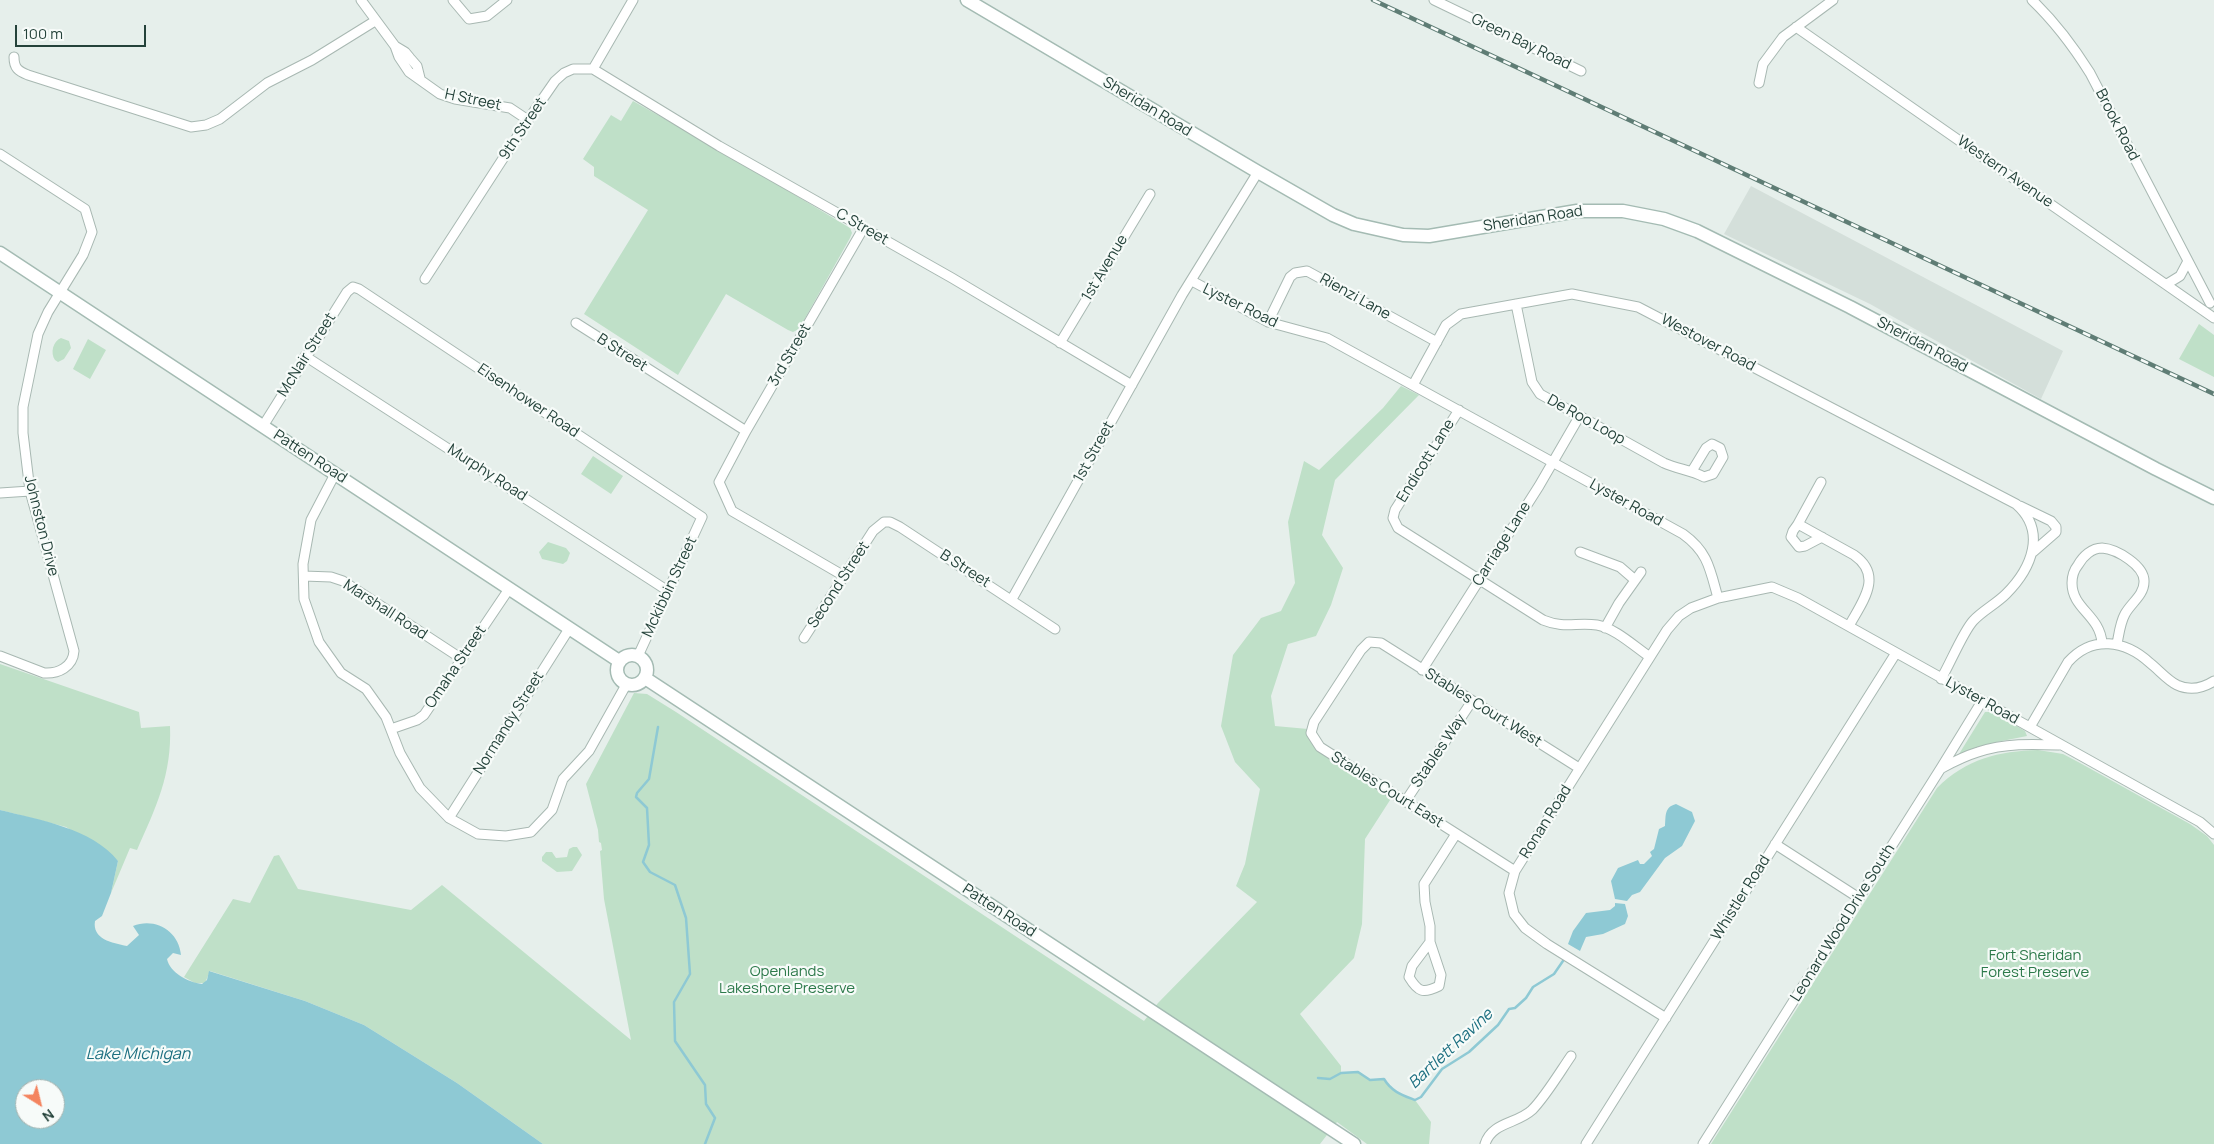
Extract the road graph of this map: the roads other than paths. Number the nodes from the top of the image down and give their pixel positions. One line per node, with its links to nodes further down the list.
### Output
1 (361, 0): 9 (street, H Street)
2 (453, 0): 3 (street)
3 (507, 0)
4 (633, 0): 12 (street)
5 (967, 0): 17 (street, Sheridan Road)
6 (1434, 0): 13 (street, Green Bay Road)
7 (1833, 0): 10 (street)
8 (2032, 0): 21 (street, Brook Road)
9 (375, 20): 11 (street); 15 (street, H Street)
10 (1796, 27): 14 (street); 24 (street, Western Avenue)
11 (14, 57)
12 (593, 69): 15 (street, 9th Street); 19 (street, C Street)
13 (1581, 71)
14 (1760, 83)
15 (528, 120): 22 (street, 9th Street)
16 (0, 154): 26 (street, Johnston Drive)
17 (1258, 172): 23 (street, 1st Street); 48 (street, Sheridan Road)
18 (1150, 194): 34 (street, 1st Avenue)
19 (864, 229): 34 (street, C Street); 41 (street, 3rd Street)
20 (0, 253): 26 (street, Patten Road)
21 (2188, 261): 24 (street); 27 (street, Brook Road)
22 (425, 280)
23 (1192, 281): 31 (street, Lyster Road); 36 (street, 1st Street)
24 (2167, 284): 29 (street, Western Avenue)
25 (353, 287): 35 (street, McNair Street); 50 (street, Eisenhower Road)
26 (60, 293): 40 (street, Patten Road); 46 (street, Johnston Drive)
27 (2212, 302): 29 (street)
28 (1516, 304): 33 (street, Westover Road); 39 (street, De Roo Loop); 49 (street, Westover Road)
29 (2201, 309): 30 (street, Western Avenue)
30 (2214, 318)
31 (1268, 322): 33 (street, Rienzi Lane); 37 (street, Lyster Road)
32 (576, 323): 41 (street, B Street)
33 (1437, 342): 37 (street, Westover Road)
34 (1060, 343): 36 (street, C Street)
35 (306, 356): 40 (street, McNair Street); 62 (street, Murphy Road)
36 (1132, 385): 64 (street, 1st Street)
37 (1413, 385): 38 (street, Lyster Road)
38 (1459, 410): 42 (street, Lyster Road); 59 (street, Endicott Lane)
39 (1579, 417): 42 (street, Carriage Lane); 43 (street, De Roo Loop)
40 (263, 426): 44 (street, Patten Road)
41 (746, 431): 58 (street, 3rd Street)
42 (1553, 462): 59 (street, Carriage Lane); 63 (street, Lyster Road)
43 (1692, 471)
44 (336, 474): 57 (street); 61 (street, Patten Road)
45 (1821, 482): 51 (street)
46 (30, 490): 47 (street); 73 (street, Johnston Drive)
47 (0, 493)
48 (2214, 498)
49 (2016, 504): 55 (street, Westover Road); 55 (street, Westover Road)
50 (702, 517): 62 (street, Mckibbin Street)
51 (1798, 524): 53 (street); 53 (street)
52 (873, 532): 58 (street, Second Street); 64 (street, B Street)
53 (1822, 537): 65 (street)
54 (1580, 552): 60 (street)
55 (2031, 553): 80 (street, Westover Road)
56 (1641, 572): 60 (street)
57 (304, 576): 76 (street, Marshall Road); 87 (street)
58 (844, 576): 69 (street, Second Street)
59 (1479, 580): 67 (street); 78 (street, Carriage Lane)
60 (1635, 580): 67 (street)
61 (509, 589): 66 (street, Patten Road); 76 (street, Omaha Street)
62 (668, 591): 74 (street, Mckibbin Street)
63 (1718, 598): 65 (street, Lyster Road); 75 (street, Ronan Road)
64 (1012, 599): 68 (street, B Street)
65 (1849, 626): 72 (street, Lyster Road)
66 (569, 628): 77 (street, Patten Road); 92 (street, Normandy Street)
67 (1605, 628): 75 (street)
68 (1056, 629)
69 (804, 638)
70 (2102, 643): 71 (street); 71 (street); 86 (street)
71 (2117, 644): 81 (street)
72 (1896, 653): 80 (street, Lyster Road); 95 (street, Whistler Road)
73 (0, 656)
74 (638, 656): 77 (street); 79 (street)
75 (1650, 657): 89 (street, Ronan Road)
76 (462, 659): 87 (street, Omaha Street)
77 (619, 661): 82 (street)
78 (1422, 670): 83 (street, Stables Court West); 84 (street, Stables Court West)
79 (645, 678): 82 (street); 101 (street, Patten Road)
80 (1941, 679): 85 (street, Lyster Road)
81 (2214, 681)
82 (626, 684): 92 (street)
83 (1338, 685): 91 (street, Stables Court East)
84 (1472, 701): 89 (street, Stables Court West); 91 (street, Stables Way)
85 (1982, 701): 86 (street, Lyster Road); 90 (street, Leonard Wood Drive South)
86 (2030, 727): 88 (street, Lyster Road)
87 (390, 729): 92 (street)
88 (2062, 745): 90 (street); 94 (street, Lyster Road)
89 (1579, 768): 96 (street, Ronan Road)
90 (1942, 768): 97 (street, Leonard Wood Drive South)
91 (1405, 802): 93 (street, Stables Court East)
92 (449, 818)
93 (1456, 834): 96 (street, Stables Court East); 98 (street)
94 (2214, 834)
95 (1775, 844): 97 (street); 99 (street, Whistler Road)
96 (1515, 871): 99 (street, Ronan Road)
97 (1859, 898): 104 (street, Leonard Wood Drive South)
98 (1430, 942): 98 (street)
99 (1666, 1018): 103 (street, Whistler Road)
100 (1571, 1056): 102 (street)
101 (1354, 1144)
102 (1485, 1144)
103 (1586, 1144)
104 (1703, 1144)

